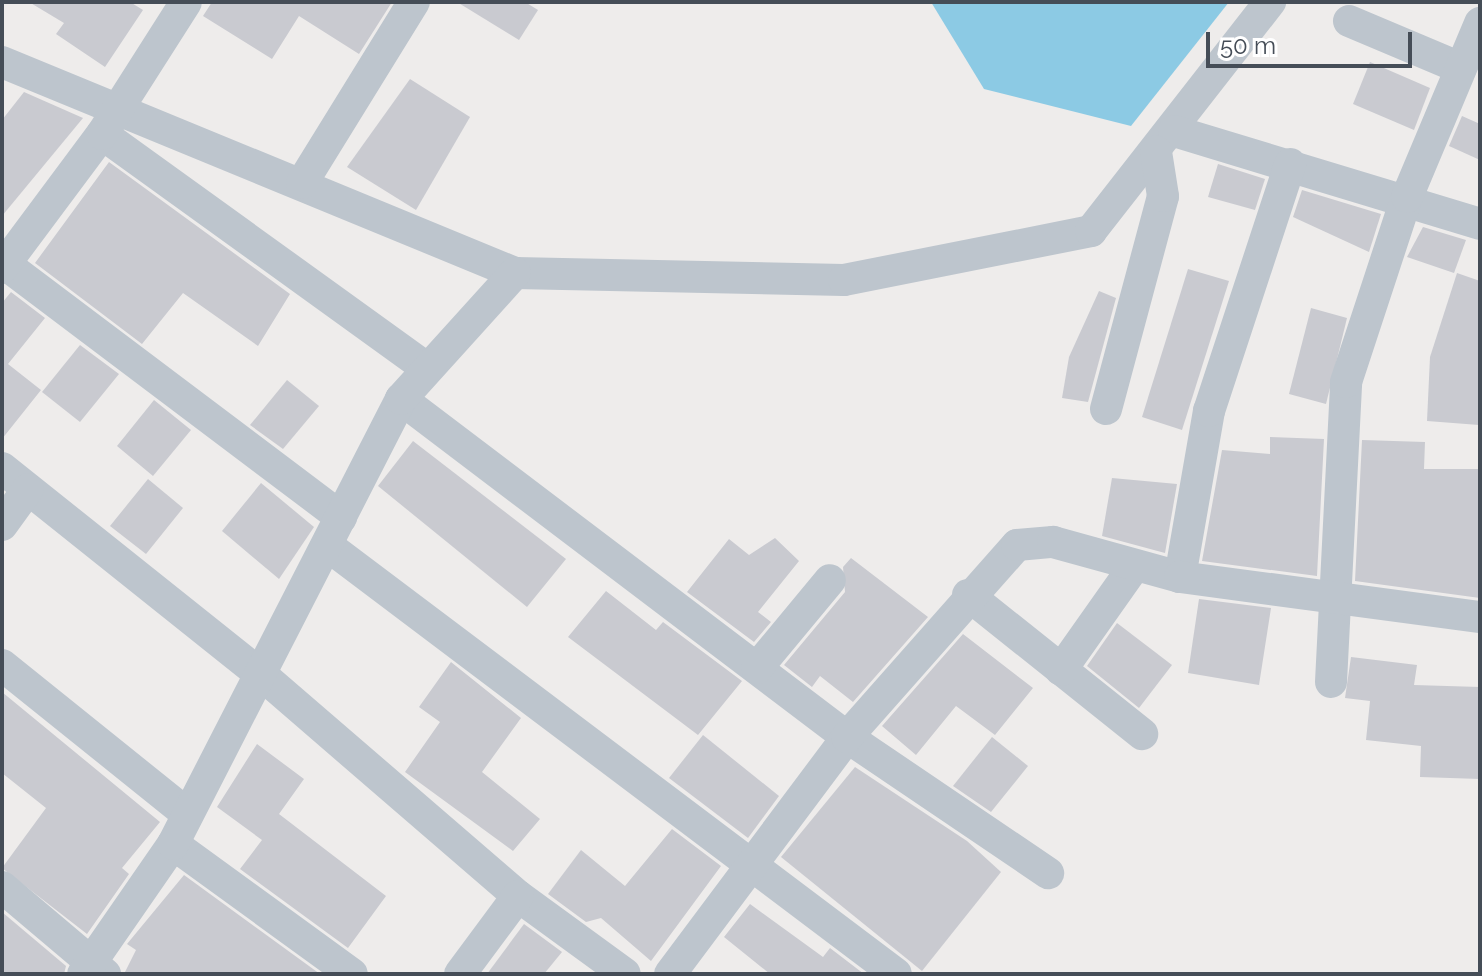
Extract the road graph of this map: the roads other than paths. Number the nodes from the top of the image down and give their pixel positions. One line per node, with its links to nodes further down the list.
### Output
1 (186, 2): 8 (street)
2 (414, 2): 12 (street)
3 (1270, 2): 10 (street)
4 (1349, 21): 7 (street)
5 (1480, 23): 7 (street)
6 (2, 62): 8 (street)
7 (1461, 68): 13 (street)
8 (120, 106): 9 (street); 12 (street)
9 (102, 134): 15 (street); 17 (street)
10 (1165, 142): 11 (street); 16 (street); 19 (street)
11 (1290, 164): 13 (street); 26 (street)
12 (302, 183): 16 (street)
13 (1407, 197): 14 (street); 29 (street)
14 (1480, 224)
15 (4, 266): 22 (street)
16 (515, 273): 17 (street)
17 (427, 368): 18 (street)
18 (401, 399): 22 (street); 32 (street)
19 (1106, 409)
20 (2, 468): 21 (street)
21 (28, 489): 23 (street); 34 (street)
22 (341, 517): 24 (street)
23 (2, 525)
24 (328, 546): 34 (street); 40 (street)
25 (1135, 565): 26 (street); 28 (street); 33 (street)
26 (1180, 577): 29 (street)
27 (830, 580): 32 (street)
28 (968, 595): 33 (street); 37 (street)
29 (1334, 599): 30 (street); 35 (street)
30 (1480, 617)
31 (2, 665): 38 (street)
32 (757, 668): 37 (street)
33 (1061, 670): 36 (street)
34 (263, 676): 38 (street); 43 (street)
35 (1331, 682)
36 (1142, 734)
37 (847, 737): 40 (street); 41 (street)
38 (185, 812): 39 (street)
39 (173, 844): 44 (street); 45 (street)
40 (756, 861): 48 (street); 49 (street)
41 (1048, 873)
42 (2, 887): 44 (street)
43 (518, 896): 46 (street); 47 (street)
44 (93, 970)
45 (352, 974)
46 (460, 974)
47 (625, 974)
48 (670, 974)
49 (896, 974)

